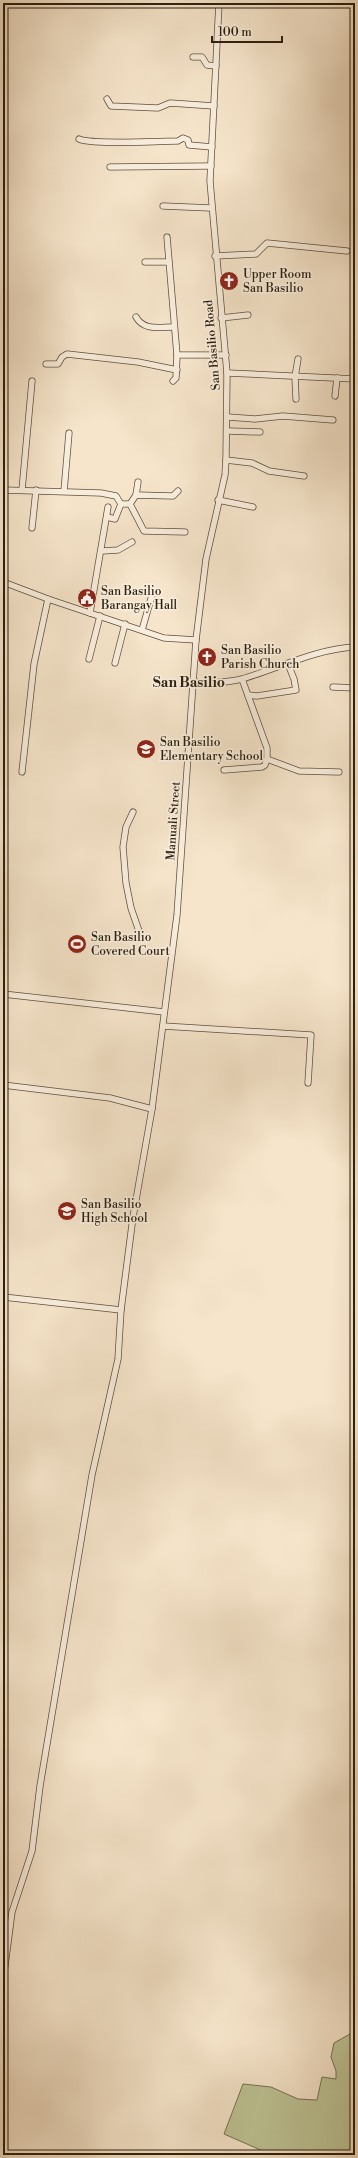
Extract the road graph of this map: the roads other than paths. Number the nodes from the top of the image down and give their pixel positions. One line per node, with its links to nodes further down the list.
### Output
1 (219, 3): 3 (street, San Basilio Road)
2 (193, 57): 3 (street)
3 (216, 66): 5 (street, San Basilio Road)
4 (107, 99): 5 (street)
5 (214, 106): 7 (street, San Basilio Road)
6 (79, 139): 7 (street)
7 (212, 147): 8 (street, San Basilio Road)
8 (211, 166): 9 (street); 11 (street, San Basilio Road)
9 (110, 167)
10 (163, 206): 11 (street)
11 (212, 208): 14 (street, San Basilio Road)
12 (167, 237): 16 (street)
13 (348, 251): 14 (street)
14 (215, 256): 19 (street, San Basilio Road)
15 (145, 262): 16 (street)
16 (168, 262): 20 (street)
17 (248, 315): 19 (street)
18 (136, 317): 20 (street)
19 (221, 318): 22 (street, San Basilio Road)
20 (173, 327): 21 (street)
21 (177, 355): 22 (street); 25 (street)
22 (226, 355): 26 (street, San Basilio Road)
23 (298, 359): 27 (street)
24 (46, 364): 25 (street)
25 (177, 370): 31 (street)
26 (227, 373): 27 (street); 34 (street, San Basilio Road)
27 (295, 377): 28 (street); 33 (street)
28 (337, 378): 29 (street); 32 (street)
29 (355, 379)
30 (32, 381): 43 (street)
31 (173, 381)
32 (335, 396)
33 (296, 399)
34 (228, 417): 35 (street); 36 (street, San Basilio Road)
35 (333, 420)
36 (228, 431): 37 (street); 39 (street, San Basilio Road)
37 (260, 432)
38 (69, 433): 45 (street)
39 (226, 460): 40 (street); 48 (street, San Basilio Road)
40 (304, 476)
41 (138, 482): 47 (street)
42 (3, 490): 43 (street)
43 (22, 490): 44 (street)
44 (36, 490): 45 (street); 54 (street)
45 (64, 491): 49 (street)
46 (178, 491): 47 (street)
47 (136, 495): 50 (street)
48 (218, 500): 52 (street); 65 (street, San Basilio Road)
49 (121, 504): 50 (street); 53 (street)
50 (130, 504): 55 (street)
51 (108, 507): 53 (street)
52 (253, 507)
53 (107, 517): 57 (street)
54 (32, 528)
55 (185, 532)
56 (132, 542): 57 (street)
57 (102, 551): 61 (street)
58 (3, 582): 60 (street)
59 (152, 595): 64 (street)
60 (48, 599): 61 (street); 77 (street)
61 (90, 612): 62 (street)
62 (100, 616): 63 (street); 67 (street)
63 (125, 624): 64 (street); 68 (street)
64 (142, 630): 65 (street)
65 (196, 640): 71 (street, San Basilio Road)
66 (355, 647): 69 (street)
67 (89, 659)
68 (115, 663)
69 (288, 664): 70 (street); 74 (street)
70 (242, 679): 71 (street); 74 (street)
71 (193, 682): 82 (street, Manuali Street)
72 (333, 687): 73 (street)
73 (355, 688)
74 (248, 695): 75 (street)
75 (267, 759): 76 (street); 78 (street)
76 (224, 770)
77 (22, 772)
78 (339, 772)
79 (133, 812): 80 (street)
80 (140, 934)
81 (3, 994): 82 (street)
82 (164, 1012): 83 (street, Manuali Street)
83 (163, 1026): 84 (street); 86 (street, Manuali Street)
84 (308, 1083)
85 (3, 1085): 86 (street)
86 (152, 1109): 88 (street, Manuali Street)
87 (3, 1297): 88 (street)
88 (121, 1310): 89 (street, Manuali Street)
89 (3, 1978)

